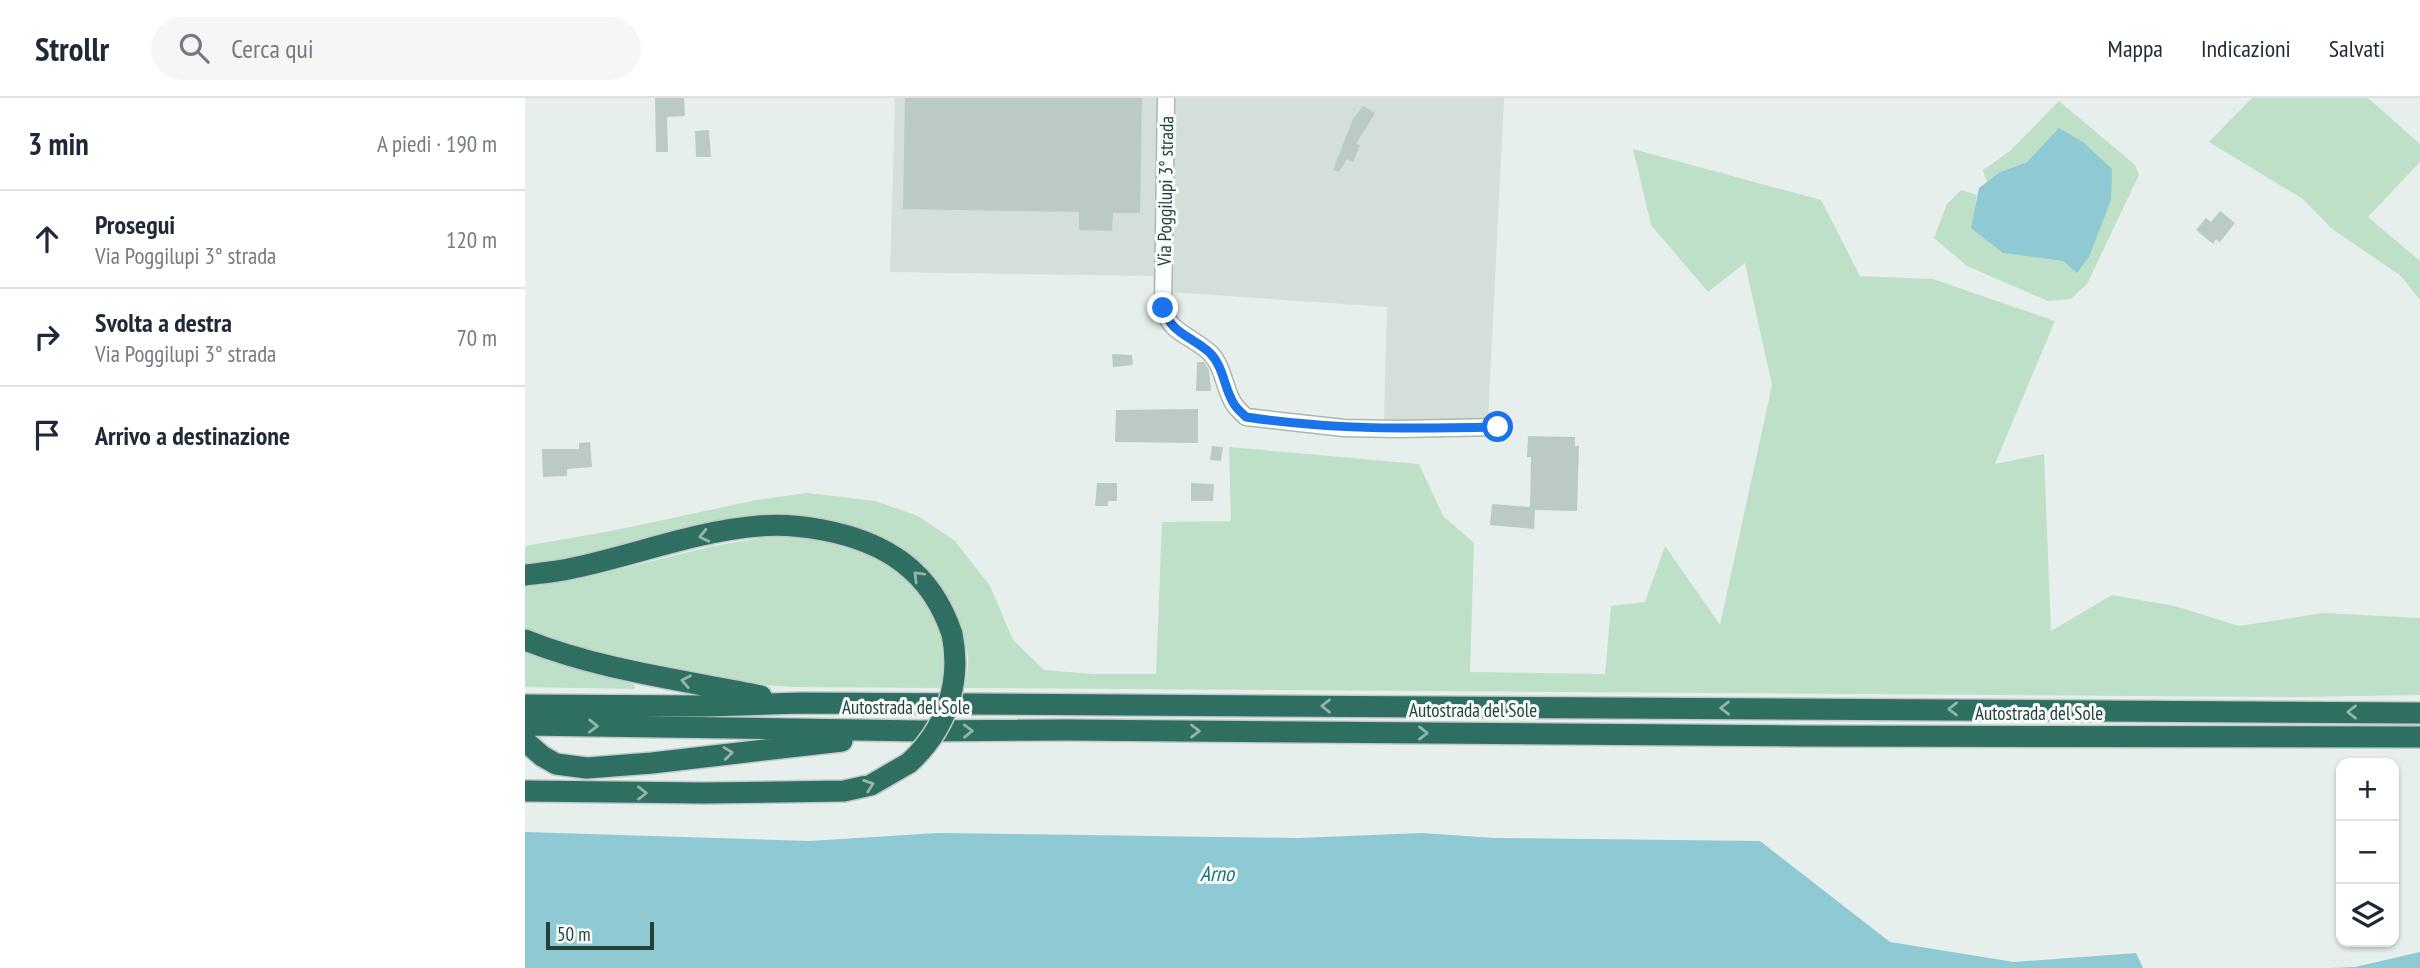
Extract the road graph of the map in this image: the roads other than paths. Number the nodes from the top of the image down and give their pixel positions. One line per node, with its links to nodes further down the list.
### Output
1 (1166, 98): 2 (street, Via Poggilupi 3° strada)
2 (1498, 427)
3 (525, 575): 12 (highway, one-way to 3, bridge)
4 (525, 640): 5 (highway, one-way to 4)
5 (801, 703): 6 (highway, Autostrada del Sole); 7 (highway, Autostrada del Sole, one-way to 5)
6 (525, 705)
7 (2420, 713)
8 (525, 725): 9 (highway, Autostrada del Sole, one-way to 9)
9 (921, 732): 10 (highway, Autostrada del Sole, one-way to 10); 11 (highway, one-way to 9)
10 (2420, 737)
11 (525, 741)
12 (525, 791)

